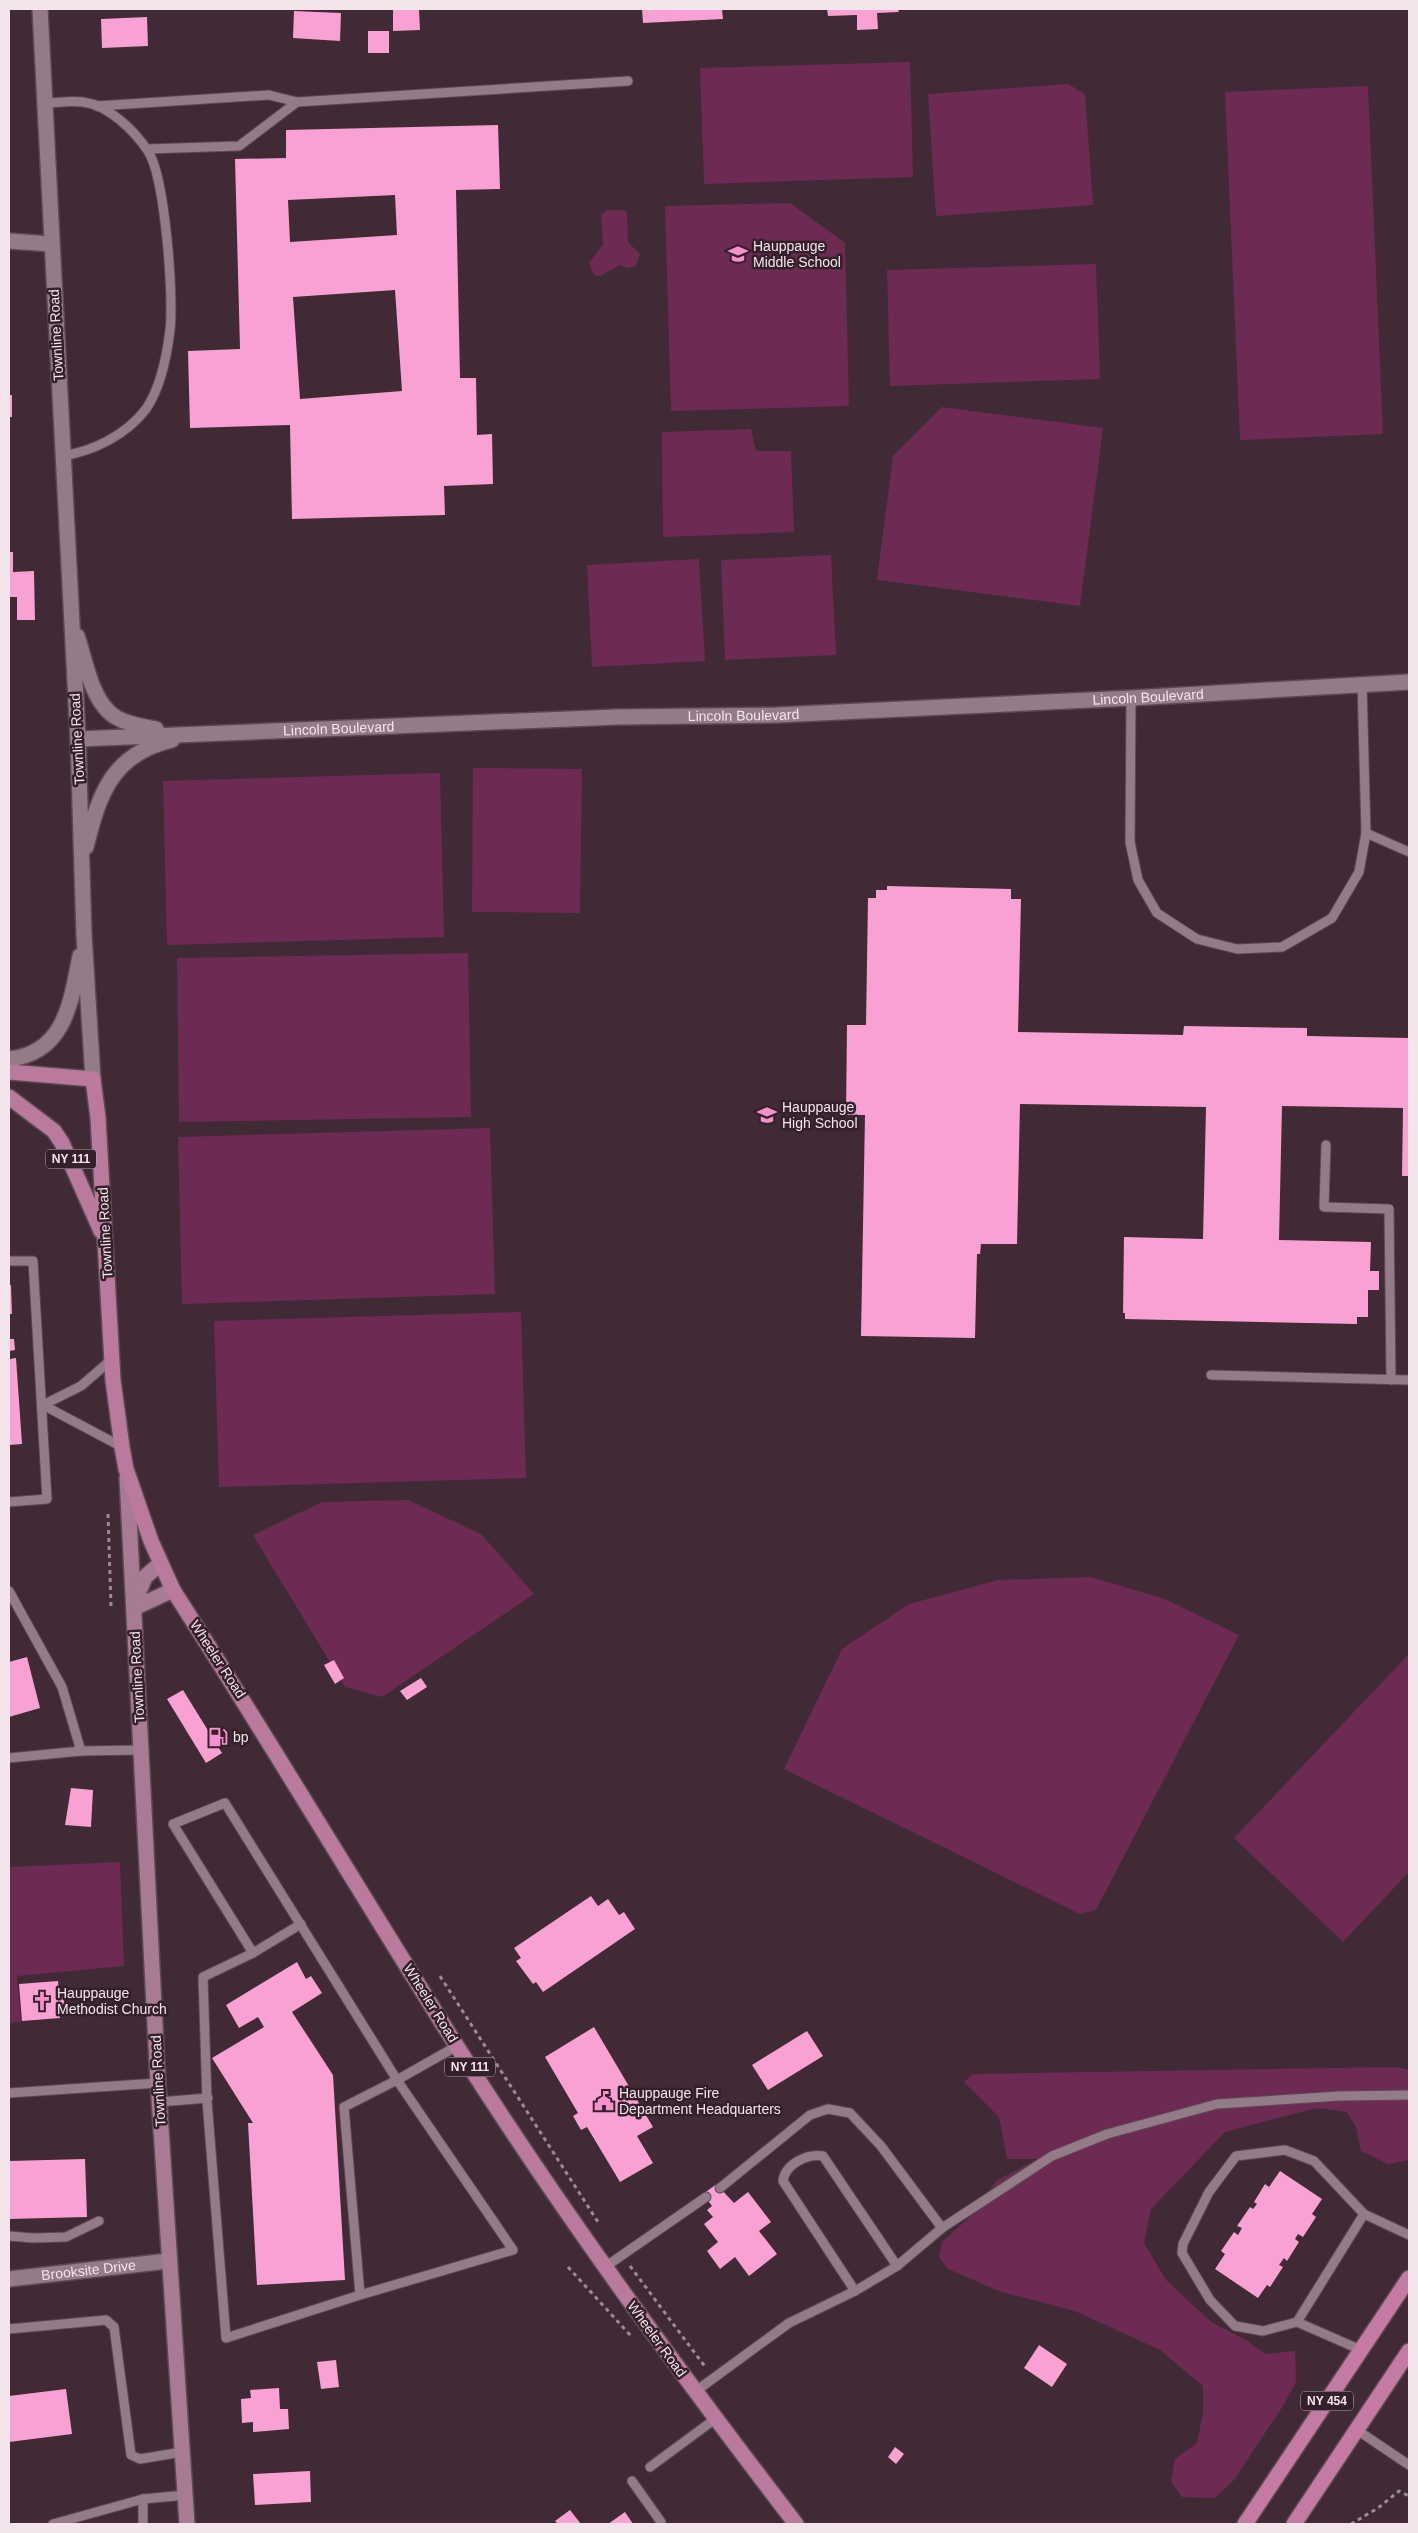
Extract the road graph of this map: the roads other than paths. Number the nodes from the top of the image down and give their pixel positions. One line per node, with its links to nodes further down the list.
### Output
1 (40, 9): 4 (street, Townline Road)
2 (628, 81): 3 (lane)
3 (297, 102): 5 (lane); 6 (lane)
4 (45, 103): 5 (lane); 8 (street, Townline Road)
5 (97, 106): 6 (lane)
6 (147, 149): 9 (lane)
7 (9, 240): 8 (street)
8 (51, 244): 9 (street, Townline Road)
9 (62, 456): 10 (street, Townline Road)
10 (71, 618): 14 (street); 15 (street, Townline Road)
11 (1409, 682): 12 (street, Lincoln Boulevard)
12 (1362, 684): 13 (street, Lincoln Boulevard); 16 (lane)
13 (1131, 698): 14 (street, Lincoln Boulevard); 16 (lane)
14 (198, 734): 15 (street, Lincoln Boulevard); 18 (street)
15 (78, 739): 18 (street, Townline Road)
16 (1366, 833): 17 (lane)
17 (1409, 852)
18 (82, 865): 19 (street, Townline Road)
19 (84, 935): 20 (street); 22 (street, Townline Road)
20 (9, 1060)
21 (9, 1072): 22 (main road)
22 (93, 1079): 25 (main road, Townline Road / NY 111)
23 (9, 1097): 25 (main road, NY 111)
24 (1326, 1145): 29 (lane)
25 (105, 1242): 27 (main road, Townline Road / NY 111)
26 (9, 1261): 31 (lane)
27 (112, 1360): 31 (lane); 32 (main road, Townline Road / NY 111)
28 (1211, 1375): 29 (lane)
29 (1391, 1380): 30 (lane)
30 (1409, 1380)
31 (43, 1405): 32 (lane); 34 (lane)
32 (122, 1447): 33 (main road, Townline Road / NY 111)
33 (126, 1469): 35 (main road, Townline Road / NY 111); 38 (main road, Townline Road)
34 (9, 1502)
35 (160, 1564): 36 (main road, Wheeler Road / NY 111); 38 (main road, Townline Road)
36 (173, 1590): 38 (main road); 44 (main road, Wheeler Road / NY 111)
37 (9, 1591): 40 (lane)
38 (134, 1608): 39 (main road, Townline Road)
39 (140, 1750): 40 (lane); 46 (main road, Townline Road)
40 (81, 1751): 41 (lane)
41 (9, 1758)
42 (301, 1924): 43 (lane); 43 (lane); 45 (lane)
43 (253, 1953): 49 (lane)
44 (457, 2046): 45 (lane); 60 (main road, Wheeler Road / NY 111)
45 (397, 2080): 64 (lane); 64 (lane)
46 (158, 2082): 47 (lane); 50 (main road, Townline Road)
47 (9, 2093)
48 (1409, 2095): 55 (lane)
49 (208, 2098): 50 (lane); 64 (lane)
50 (159, 2102): 58 (main road, Townline Road)
51 (720, 2188): 55 (lane)
52 (706, 2197): 60 (lane)
53 (1364, 2214): 57 (lane); 65 (lane); 65 (lane)
54 (99, 2221): 56 (lane)
55 (942, 2228): 59 (lane)
56 (9, 2236)
57 (1409, 2236)
58 (168, 2261): 62 (street, Brooksite Drive); 72 (main road, Townline Road)
59 (897, 2266): 63 (lane); 63 (lane)
60 (605, 2267): 69 (main road, Wheeler Road / NY 111)
61 (1409, 2278): 67 (highway, NY 454)
62 (9, 2279)
63 (855, 2290): 69 (lane)
64 (360, 2295)
65 (1297, 2322): 67 (lane)
66 (9, 2329): 72 (lane)
67 (1361, 2350): 83 (highway, NY 454)
68 (1409, 2351): 71 (highway, NY 454)
69 (696, 2391): 70 (main road, Wheeler Road / NY 111)
70 (716, 2419): 74 (lane); 82 (main road, Wheeler Road / NY 111)
71 (1357, 2430): 73 (lane); 84 (highway, NY 454)
72 (182, 2452): 76 (main road, Townline Road)
73 (1409, 2465)
74 (650, 2467)
75 (632, 2481): 78 (lane)
76 (186, 2496): 77 (lane); 81 (main road, Townline Road)
77 (143, 2499): 79 (lane); 80 (lane)
78 (661, 2522)
79 (53, 2524)
80 (143, 2524)
81 (188, 2524)
82 (796, 2524)
83 (1245, 2524)
84 (1294, 2524)

